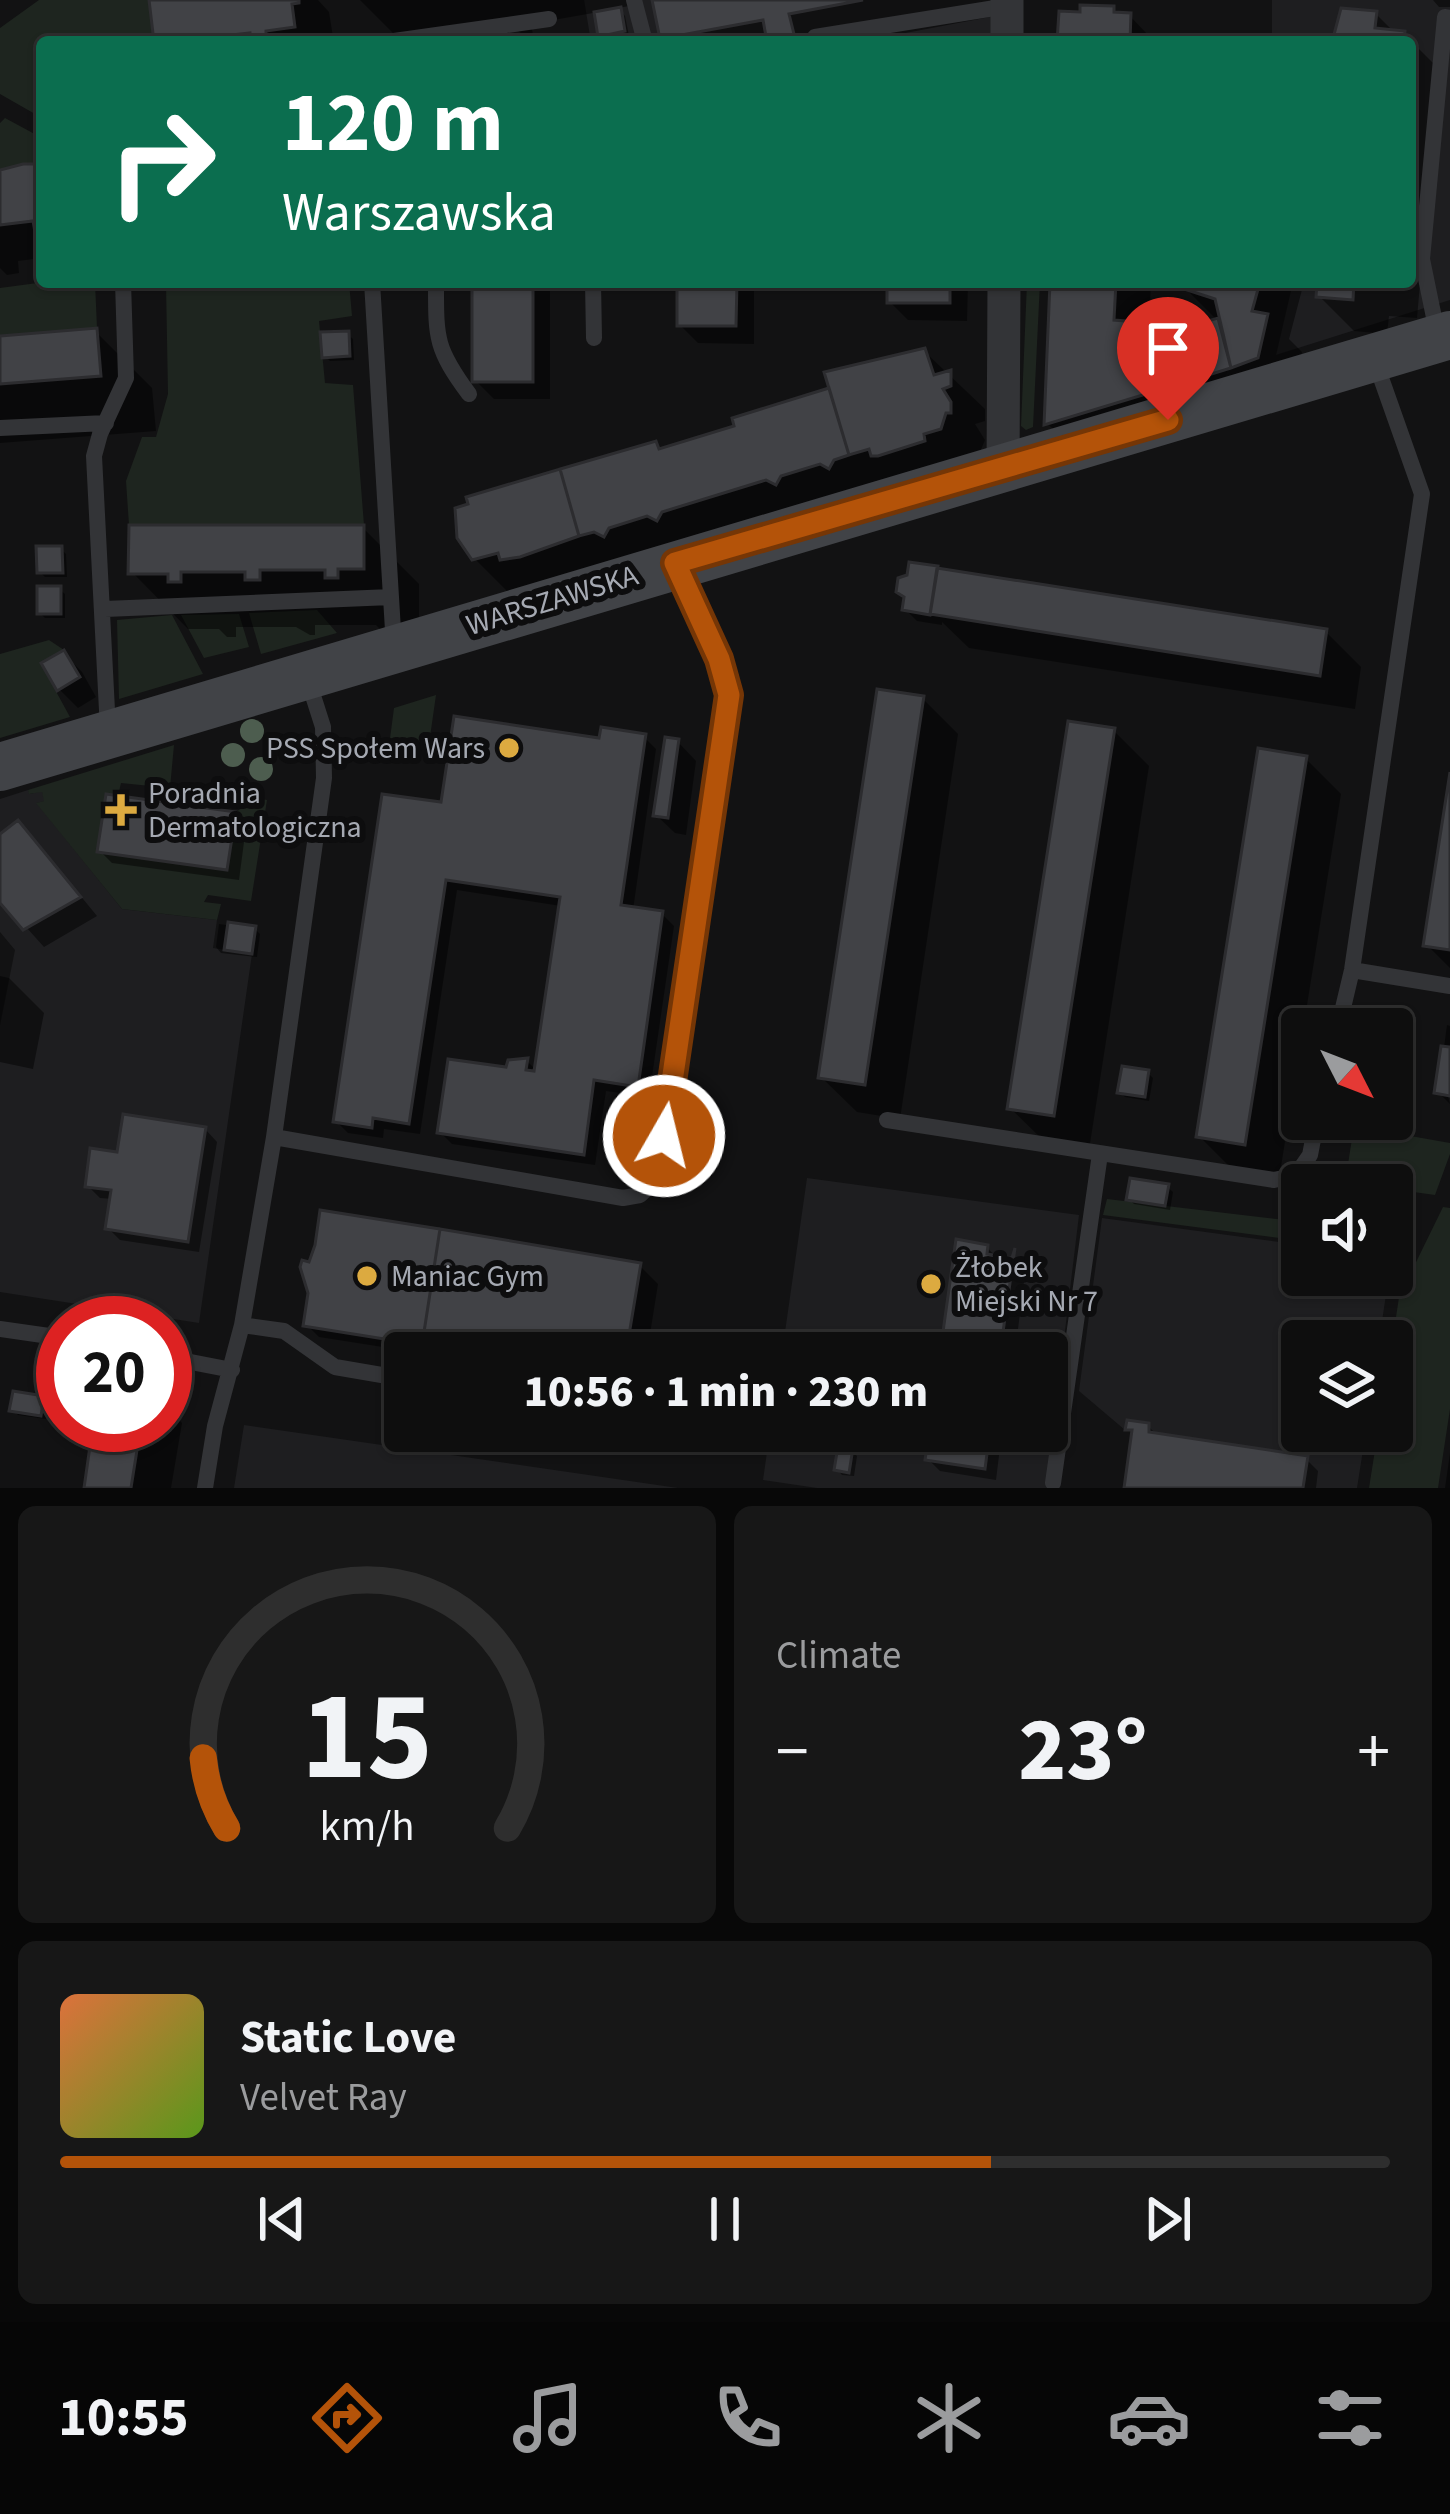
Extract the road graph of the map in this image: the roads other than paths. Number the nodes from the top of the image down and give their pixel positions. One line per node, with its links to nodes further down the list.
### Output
1 (634, 0): 6 (lane)
2 (1007, 3): 7 (lane); 8 (street)
3 (1450, 18): 14 (lane)
4 (549, 19): 5 (lane)
5 (429, 36)
6 (643, 36)
7 (821, 36)
8 (1007, 36)
9 (123, 288): 18 (lane)
10 (372, 288): 22 (lane)
11 (436, 288): 17 (lane)
12 (593, 288): 15 (lane)
13 (1004, 288): 20 (street)
14 (1444, 336): 16 (street, WARSZAWSKA)
15 (594, 338)
16 (1374, 358): 20 (street, WARSZAWSKA); 28 (lane)
17 (469, 394)
18 (106, 423): 19 (lane); 23 (lane)
19 (0, 428)
20 (1003, 470): 21 (street, WARSZAWSKA)
21 (675, 563): 24 (street, WARSZAWSKA); 32 (lane)
22 (391, 597): 23 (lane); 24 (lane)
23 (105, 609): 26 (lane)
24 (394, 648): 25 (street, WARSZAWSKA)
25 (306, 676): 26 (street, WARSZAWSKA); 32 (lane)
26 (109, 734): 27 (street, WARSZAWSKA)
27 (0, 767)
28 (1352, 970): 29 (lane); 30 (lane)
29 (1450, 986)
30 (1343, 1008)
31 (887, 1120): 34 (lane)
32 (274, 1137): 35 (lane)
33 (1313, 1140): 34 (lane)
34 (1100, 1154): 41 (lane)
35 (242, 1325): 39 (lane); 40 (lane)
36 (0, 1329): 37 (lane)
37 (36, 1334)
38 (192, 1362): 39 (lane)
39 (232, 1370): 42 (lane)
40 (384, 1375)
41 (1053, 1483)
42 (205, 1488)

